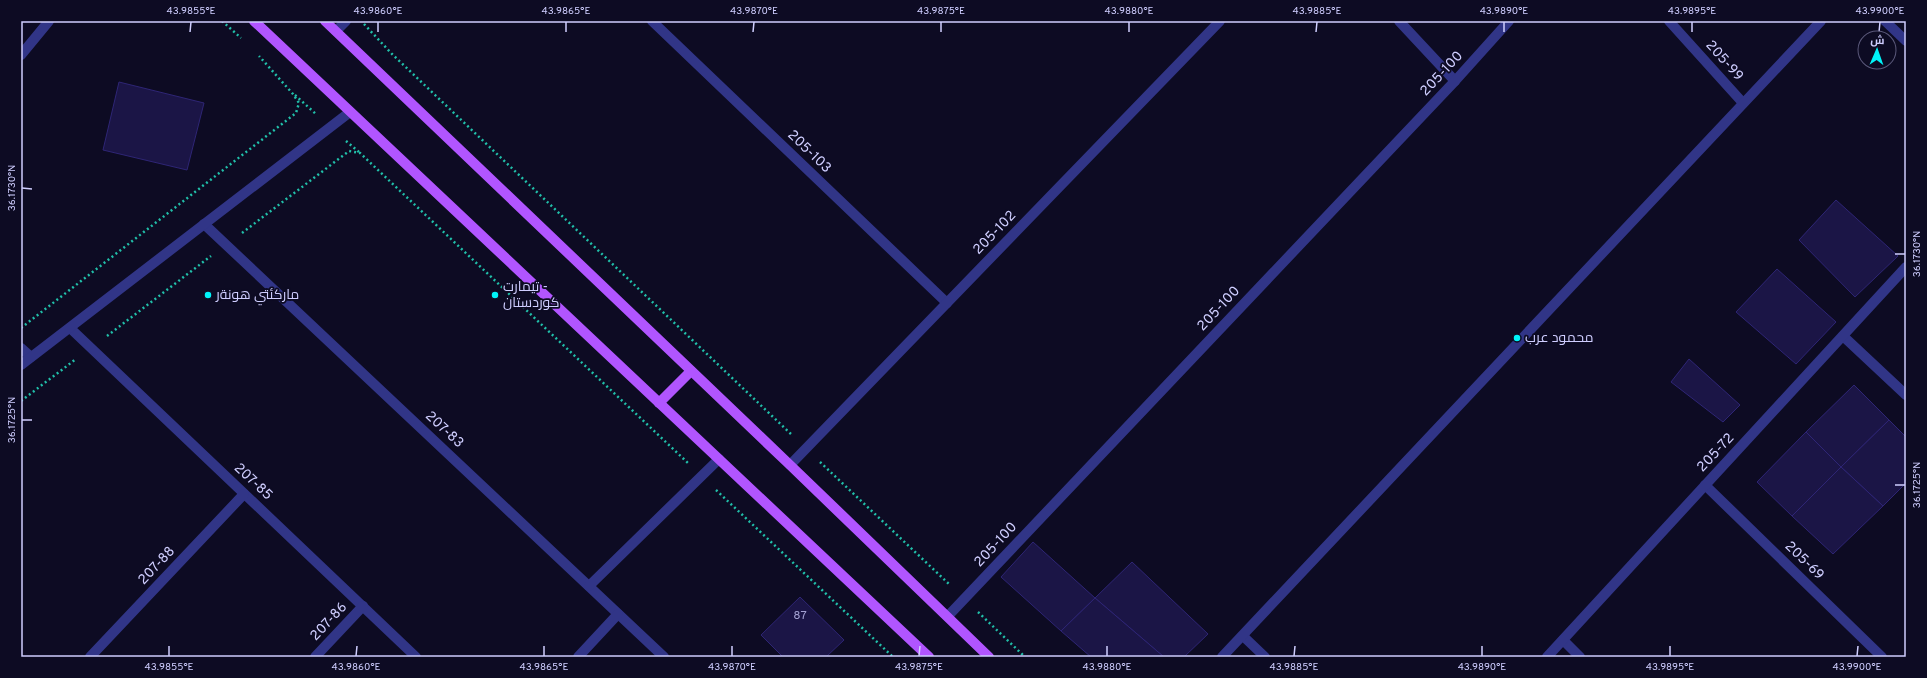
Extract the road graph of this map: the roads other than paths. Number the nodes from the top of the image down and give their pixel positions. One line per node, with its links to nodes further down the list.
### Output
1 (49, 21): 14 (street)
2 (254, 21): 17 (main road)
3 (325, 21): 12 (main road)
4 (346, 21): 12 (street)
5 (1220, 21): 20 (street, 205-102)
6 (1399, 21): 15 (street)
7 (1509, 21): 15 (street, 205-100)
8 (1669, 21): 16 (street, 205-99)
9 (1821, 21): 16 (street)
10 (1885, 21): 13 (street)
11 (655, 22): 20 (street, 205-103)
12 (336, 31): 26 (main road)
13 (1906, 41)
14 (21, 55)
15 (1455, 81): 36 (street, 205-100)
16 (1743, 103): 37 (street)
17 (350, 112): 18 (street); 28 (main road)
18 (204, 224): 21 (street); 33 (street, 207-83)
19 (1906, 267): 22 (street, 205-72)
20 (947, 303): 30 (street, 205-102)
21 (70, 328): 24 (street); 32 (street, 207-85)
22 (1843, 336): 27 (street); 31 (street, 205-72)
23 (21, 348): 24 (street)
24 (31, 358): 25 (street)
25 (21, 365)
26 (691, 371): 28 (main road); 30 (main road)
27 (1906, 395)
28 (659, 402): 29 (main road)
29 (719, 459): 33 (street); 44 (main road)
30 (790, 464): 36 (main road)
31 (1705, 485): 38 (street, 205-72); 50 (street, 205-69)
32 (244, 494): 34 (street, 207-85); 39 (street, 207-88)
33 (589, 586): 35 (street, 207-83)
34 (363, 606): 40 (street, 207-86); 41 (street, 207-85)
35 (618, 614): 42 (street); 43 (street, 207-83)
36 (948, 616): 45 (main road)
37 (1243, 636): 46 (street); 47 (street)
38 (1563, 640): 48 (street, 205-72); 49 (street)
39 (90, 657)
40 (315, 657)
41 (416, 657)
42 (578, 657)
43 (664, 657)
44 (929, 657)
45 (989, 657)
46 (1222, 657)
47 (1265, 657)
48 (1547, 657)
49 (1580, 657)
50 (1882, 657)

